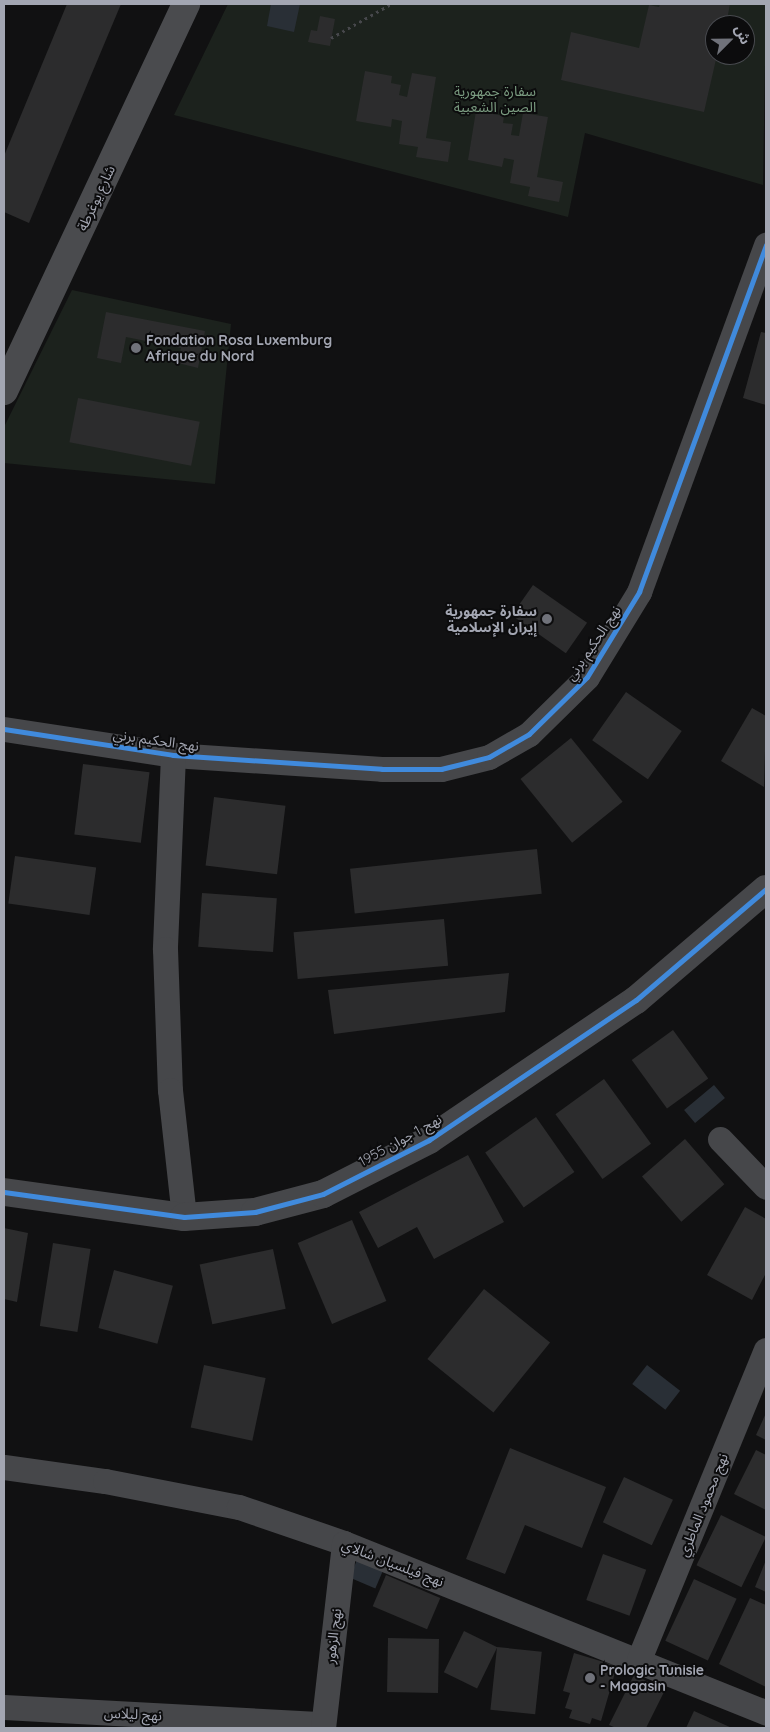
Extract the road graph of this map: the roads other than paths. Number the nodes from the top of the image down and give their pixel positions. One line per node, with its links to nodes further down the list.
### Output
1 (186, 4): 3 (main road, شارع يوغرطة)
2 (766, 246): 5 (street, نهج الحكيم برني)
3 (4, 391)
4 (4, 728): 5 (street, نهج الحكيم برني)
5 (173, 756): 10 (street)
6 (766, 889): 10 (street, نهج 1 جوان 1955)
7 (720, 1139): 8 (street)
8 (766, 1187)
9 (4, 1192): 10 (street, نهج 1 جوان 1955)
10 (184, 1217)
11 (766, 1350): 14 (street, نهج محمود الماطري)
12 (4, 1467): 13 (street, نهج فيلسيان شالاي)
13 (344, 1543): 14 (street, نهج فيلسيان شالاي); 17 (street, نهج الزهور)
14 (639, 1659): 16 (street, نهج فيلسيان شالاي)
15 (4, 1707): 17 (street, نهج ليلاس)
16 (766, 1713)
17 (323, 1726)

